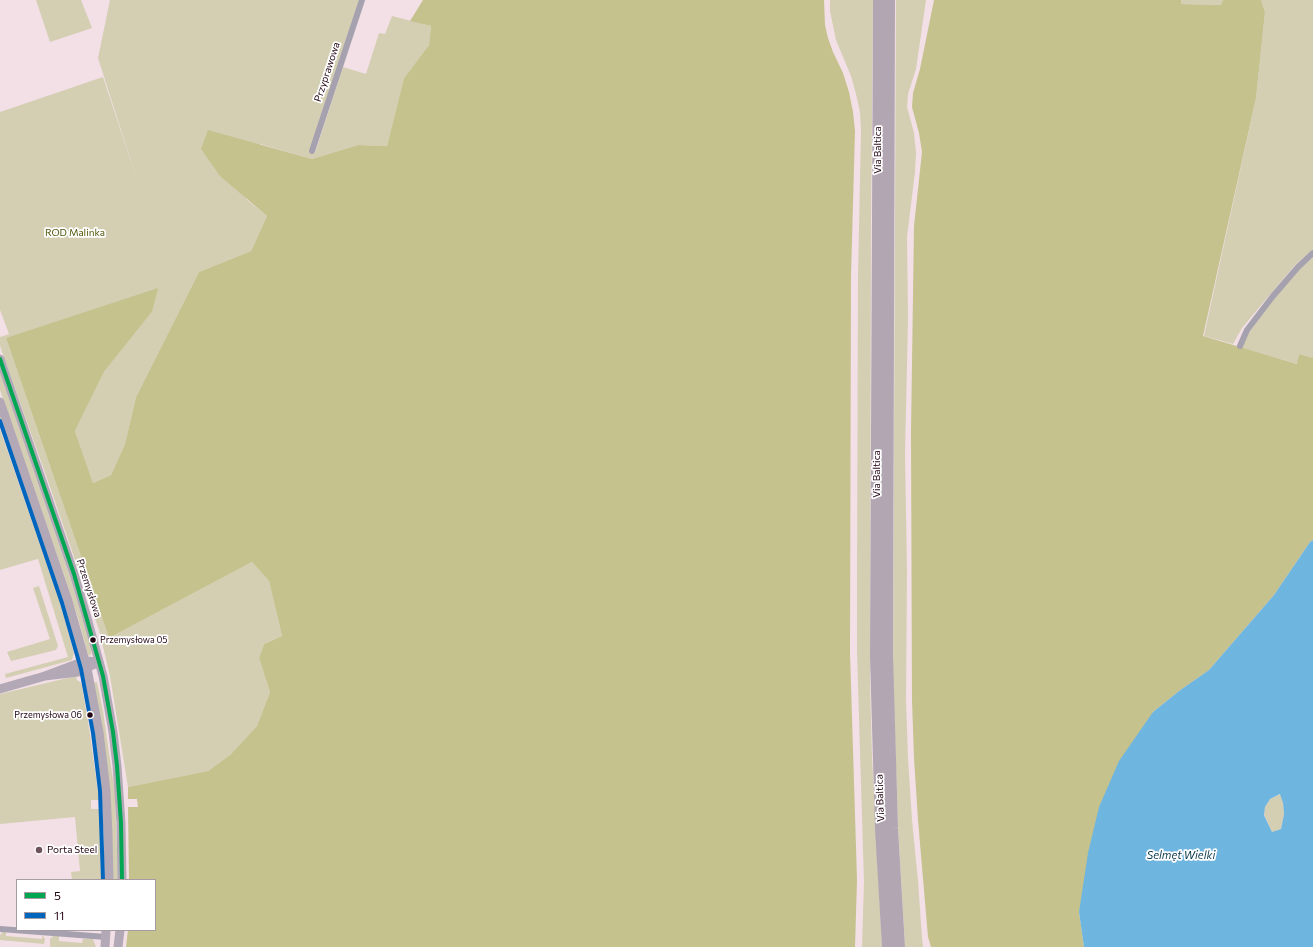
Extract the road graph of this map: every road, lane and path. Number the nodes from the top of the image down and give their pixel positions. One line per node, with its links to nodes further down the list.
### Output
1 (362, 0): 4 (street, Przyprawowa)
2 (879, 0): 21 (highway, Via Baltica)
3 (889, 0): 22 (highway, Via Baltica)
4 (312, 151)
5 (1313, 253): 6 (street)
6 (1240, 346)
7 (0, 360): 9 (main road, Przemysłowa)
8 (0, 402): 10 (main road)
9 (99, 662): 10 (main road); 13 (main road, Przemysłowa)
10 (86, 665): 11 (main road); 12 (main road)
11 (0, 689)
12 (109, 879)
13 (122, 879)
14 (0, 929): 15 (street)
15 (16, 930)
16 (42, 931): 18 (street)
17 (120, 931): 20 (main road)
18 (106, 934): 19 (main road)
19 (105, 947)
20 (118, 947)
21 (888, 947)
22 (898, 947)

